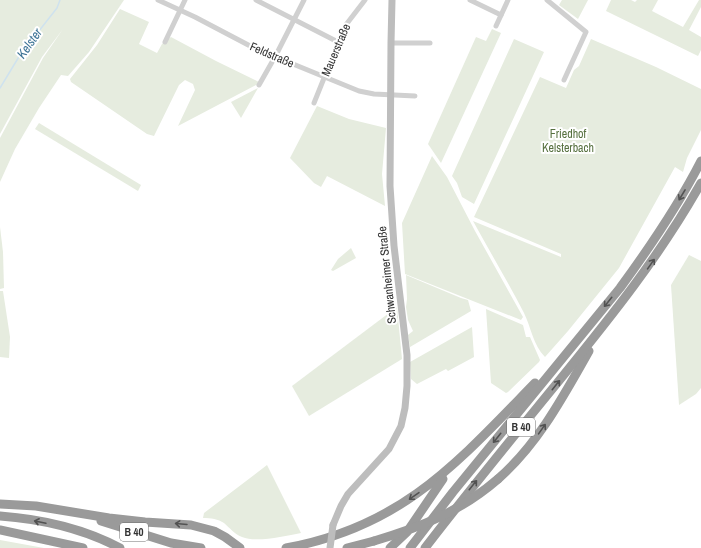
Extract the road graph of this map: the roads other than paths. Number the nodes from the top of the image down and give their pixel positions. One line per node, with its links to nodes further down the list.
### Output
1 (158, 0): 10 (street, Feldstraße)
2 (185, 0): 10 (street)
3 (256, 0): 12 (street)
4 (304, 0): 12 (street)
5 (365, 0): 15 (street, Mauerstraße)
6 (392, 0): 16 (street, Schwanheimer Straße)
7 (470, 0): 11 (street)
8 (508, 0): 11 (street)
9 (547, 0): 20 (street)
10 (180, 10): 14 (street); 18 (street, Feldstraße)
11 (501, 15): 13 (street)
12 (293, 20): 15 (street); 18 (street)
13 (496, 26)
14 (165, 42)
15 (338, 42): 19 (street, Mauerstraße)
16 (390, 43): 17 (street); 22 (street, Schwanheimer Straße)
17 (430, 43)
18 (275, 57): 19 (street, Feldstraße); 21 (street)
19 (324, 77): 22 (street, Feldstraße); 24 (street, Mauerstraße)
20 (564, 80)
21 (259, 85)
22 (390, 95): 23 (street, Feldstraße); 39 (street, Schwanheimer Straße, bridge)
23 (415, 96)
24 (314, 103)
25 (701, 161): 28 (highway, B 40, one-way to 28)
26 (701, 183): 27 (highway, B 40, one-way to 26)
27 (602, 328): 40 (highway, B 40, one-way to 27, bridge); 43 (highway, B 40, one-way to 27)
28 (566, 353): 29 (highway, B 40); 42 (highway, B 40, one-way to 42)
29 (455, 463): 38 (highway, B 40, one-way to 38); 41 (highway)
30 (0, 504): 31 (highway, B 40)
31 (68, 512): 36 (highway, B 40); 37 (highway, one-way to 31)
32 (0, 516): 35 (highway, one-way to 32)
33 (0, 530): 34 (highway)
34 (80, 548)
35 (120, 548)
36 (201, 548)
37 (240, 548)
38 (286, 548)
39 (330, 548)
40 (347, 548)
41 (390, 548)
42 (410, 548)
43 (425, 548)

